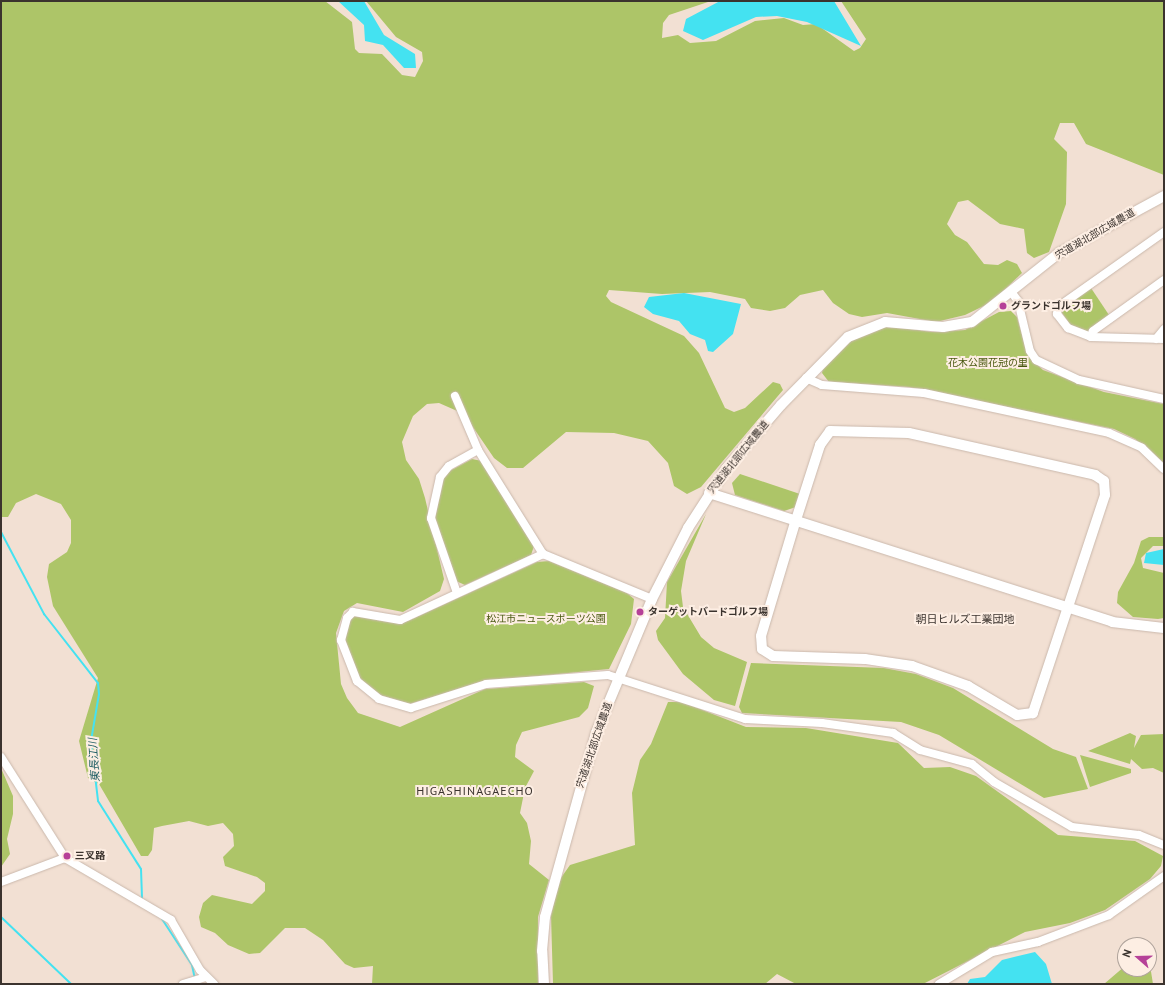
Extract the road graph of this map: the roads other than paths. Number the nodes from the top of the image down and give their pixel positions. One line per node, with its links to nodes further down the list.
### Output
1 (1164, 196): 4 (street, 宍道湖北部広域農道)
2 (1164, 232): 6 (street)
3 (1164, 280): 6 (street)
4 (1012, 292): 8 (street, 宍道湖北部広域農道); 10 (street)
5 (1164, 329): 7 (street)
6 (1091, 337): 7 (street)
7 (1160, 339)
8 (806, 378): 12 (street); 13 (street, 宍道湖北部広域農道)
9 (455, 396): 11 (street)
10 (1164, 399)
11 (478, 450): 15 (street); 16 (street)
12 (1164, 469)
13 (709, 493): 14 (street); 17 (street, 宍道湖北部広域農道)
14 (795, 523): 18 (street); 18 (street); 18 (street)
15 (543, 554): 16 (street); 17 (street)
16 (457, 593): 20 (street)
17 (652, 599): 20 (street, 宍道湖北部広域農道)
18 (1069, 609): 19 (street)
19 (1164, 628)
20 (618, 679): 22 (street); 29 (street, 宍道湖北部広域農道)
21 (1, 757): 23 (street)
22 (1164, 845)
23 (65, 858): 25 (street); 26 (street)
24 (1164, 876): 30 (street)
25 (1, 882)
26 (206, 977): 27 (street); 28 (street)
27 (183, 984)
28 (214, 984)
29 (544, 984)
30 (940, 984)

